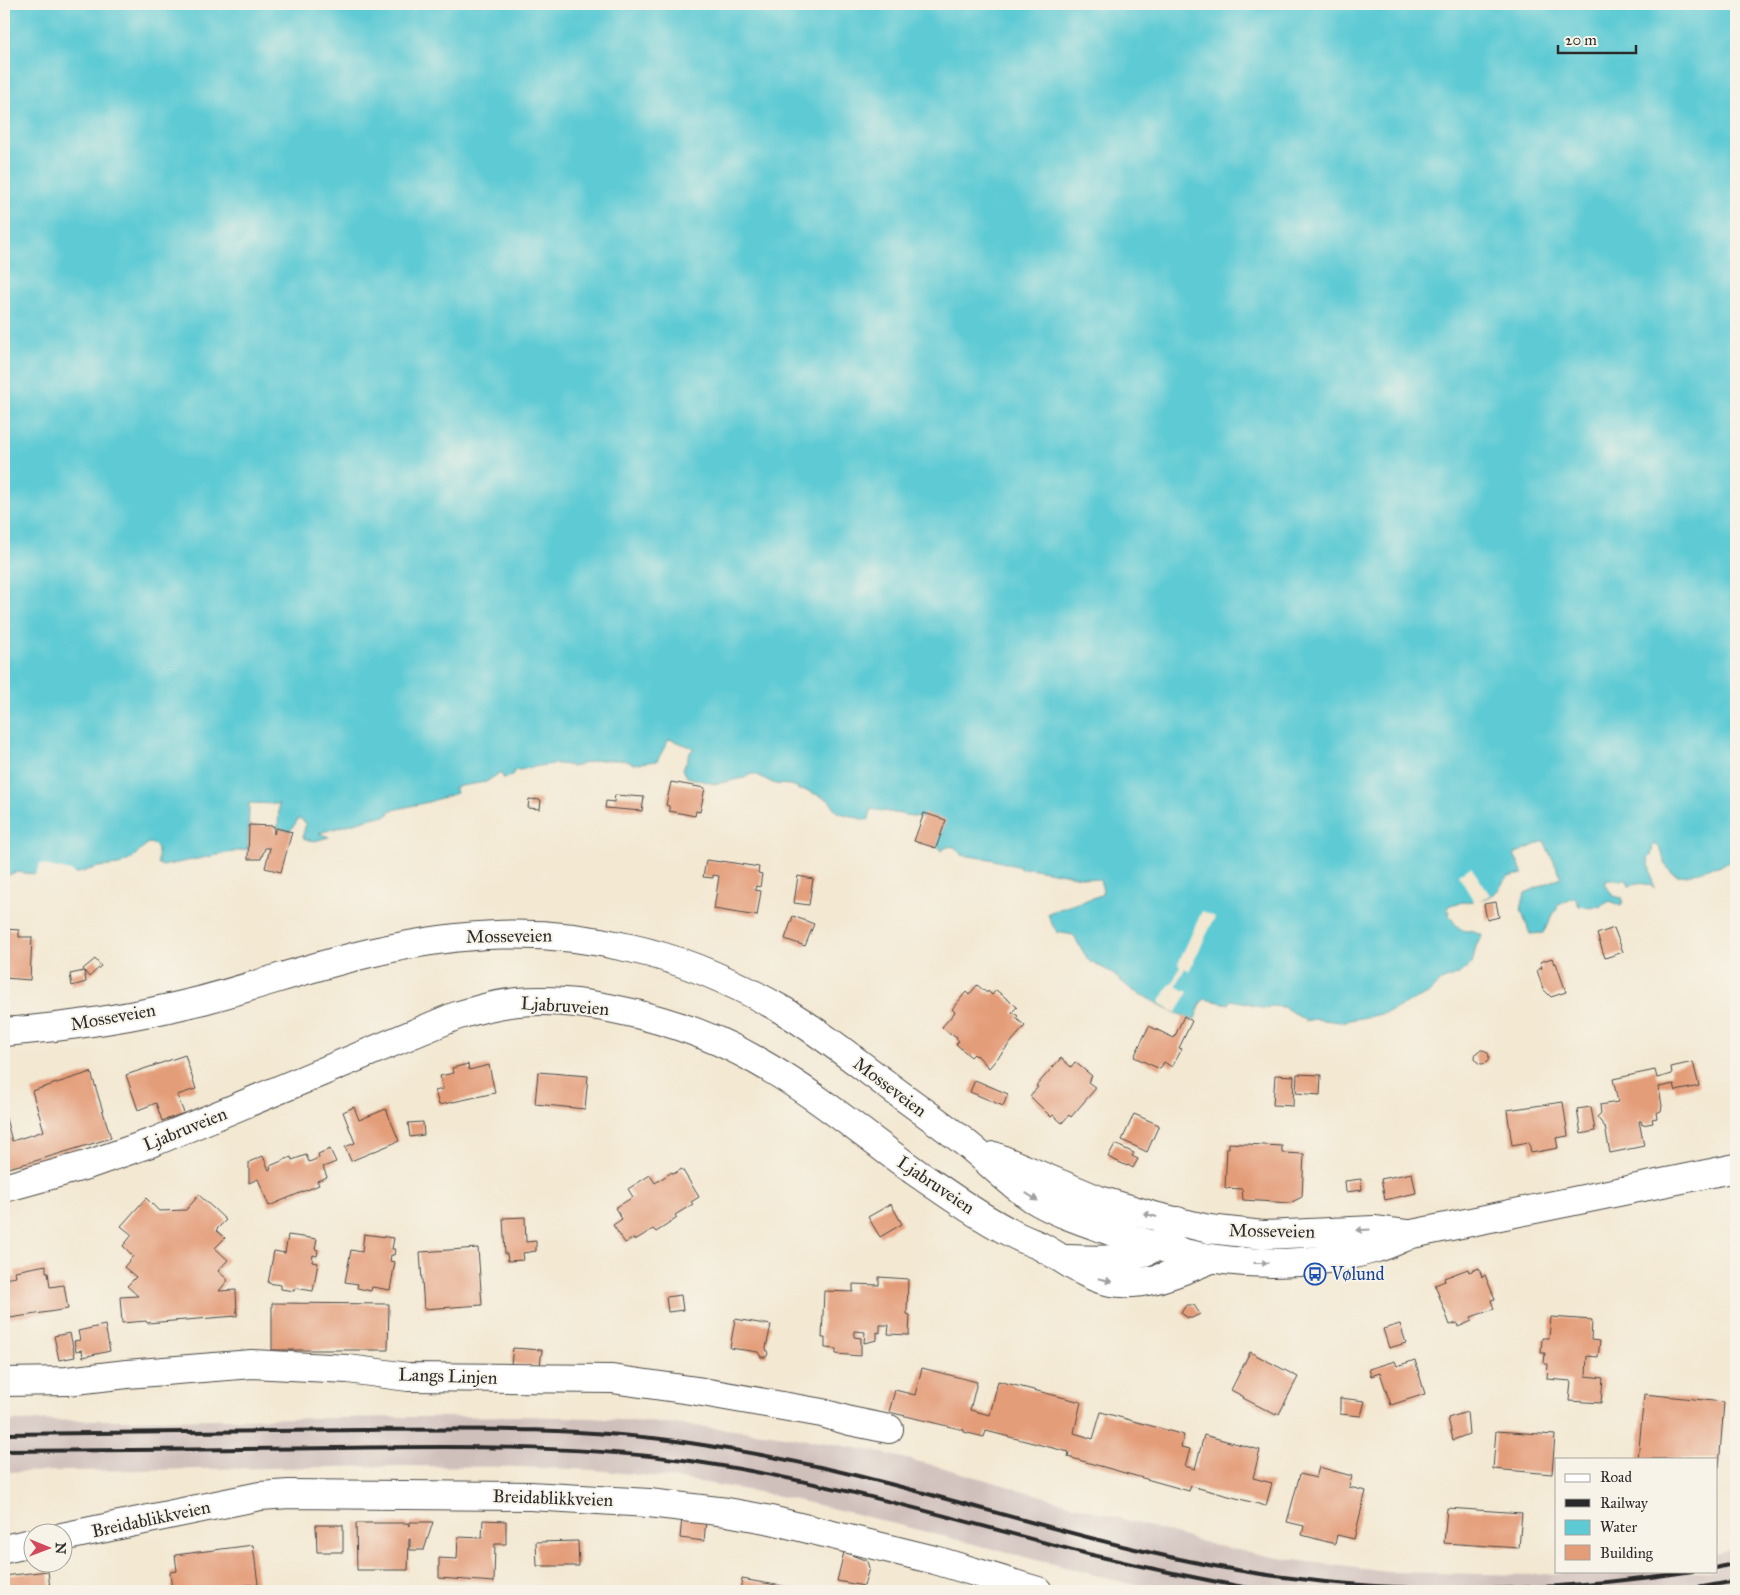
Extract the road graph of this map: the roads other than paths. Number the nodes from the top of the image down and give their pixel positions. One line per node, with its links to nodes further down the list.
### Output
1 (4, 1032): 2 (main road, Mosseveien)
2 (967, 1144): 5 (main road, Mosseveien, one-way to 2); 7 (main road, Mosseveien, one-way to 7)
3 (1736, 1168): 6 (main road, Mosseveien)
4 (4, 1188): 8 (main road, Ljabruveien)
5 (1177, 1221): 6 (main road, Mosseveien, one-way to 5); 7 (main road)
6 (1412, 1234): 9 (main road, Mosseveien, one-way to 6)
7 (1155, 1247): 8 (main road); 9 (main road, Mosseveien)
8 (1062, 1259): 9 (main road, Ljabruveien, one-way to 9)
9 (1212, 1259)
10 (4, 1382): 11 (main road, Langs Linjen)
11 (889, 1429)
12 (72, 1535): 15 (main road, Breidablikkveien)
13 (22, 1545): 14 (main road)
14 (4, 1548)
15 (1038, 1591)

